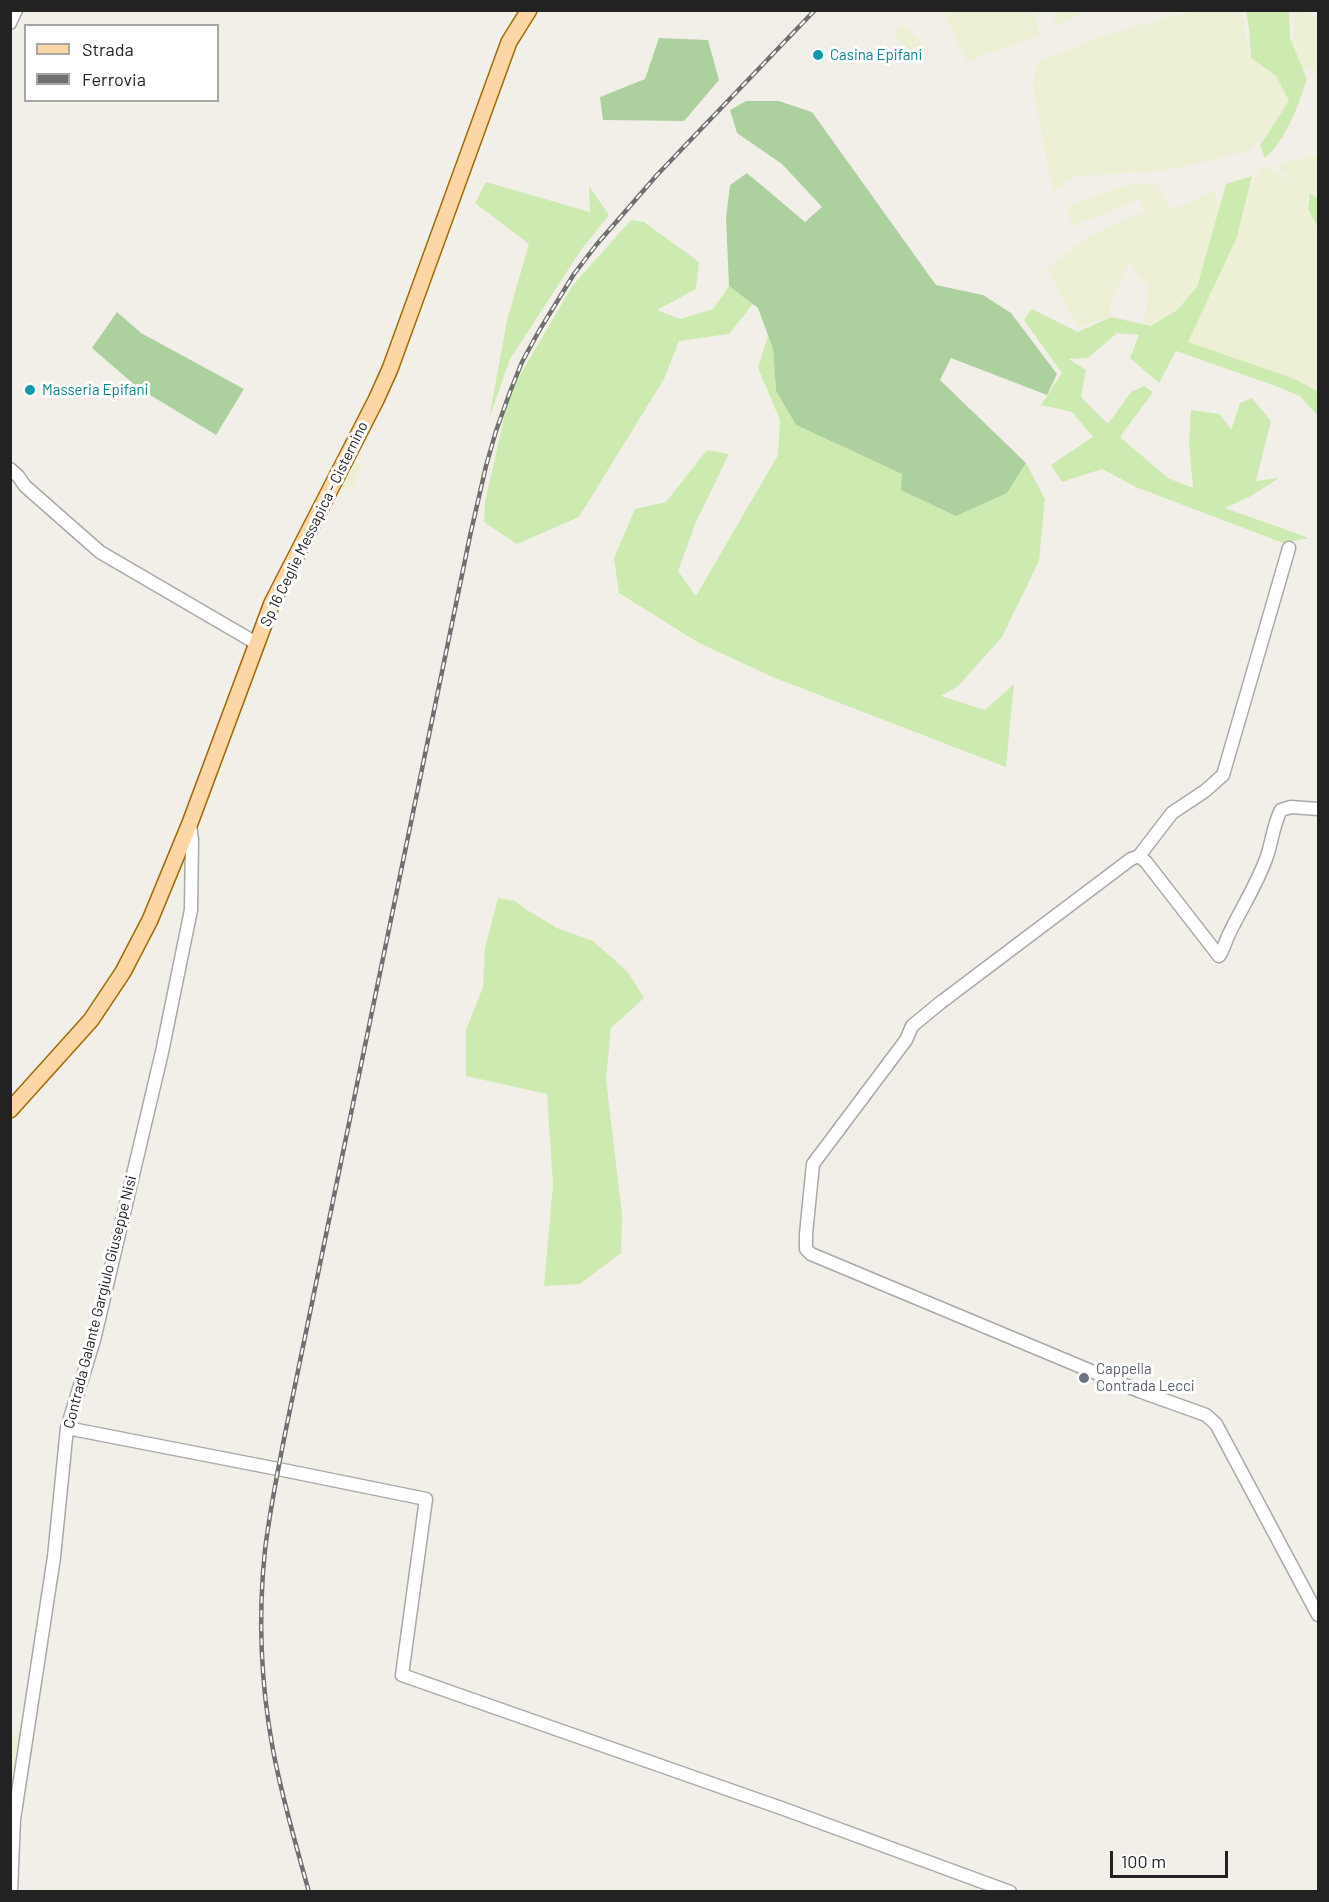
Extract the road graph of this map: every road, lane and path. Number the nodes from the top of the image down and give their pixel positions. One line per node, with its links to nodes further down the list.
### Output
1 (16, 10): 3 (street)
2 (529, 10): 6 (main road, Sp 16 Ceglie Messapica - Cisternino)
3 (10, 23)
4 (10, 469): 6 (street)
5 (1289, 548): 9 (street)
6 (256, 643): 8 (main road, Sp 16 Ceglie Messapica - Cisternino)
7 (1318, 809): 9 (street)
8 (190, 823): 10 (main road, Sp 16 Ceglie Messapica - Cisternino); 11 (street, Contrada Galante Gargiulo Giuseppe Nisi)
9 (1139, 856): 12 (street)
10 (10, 1110)
11 (67, 1428): 13 (street, Contrada Galante Gargiulo Giuseppe Nisi); 14 (street)
12 (1318, 1615)
13 (11, 1892)
14 (1010, 1892)

